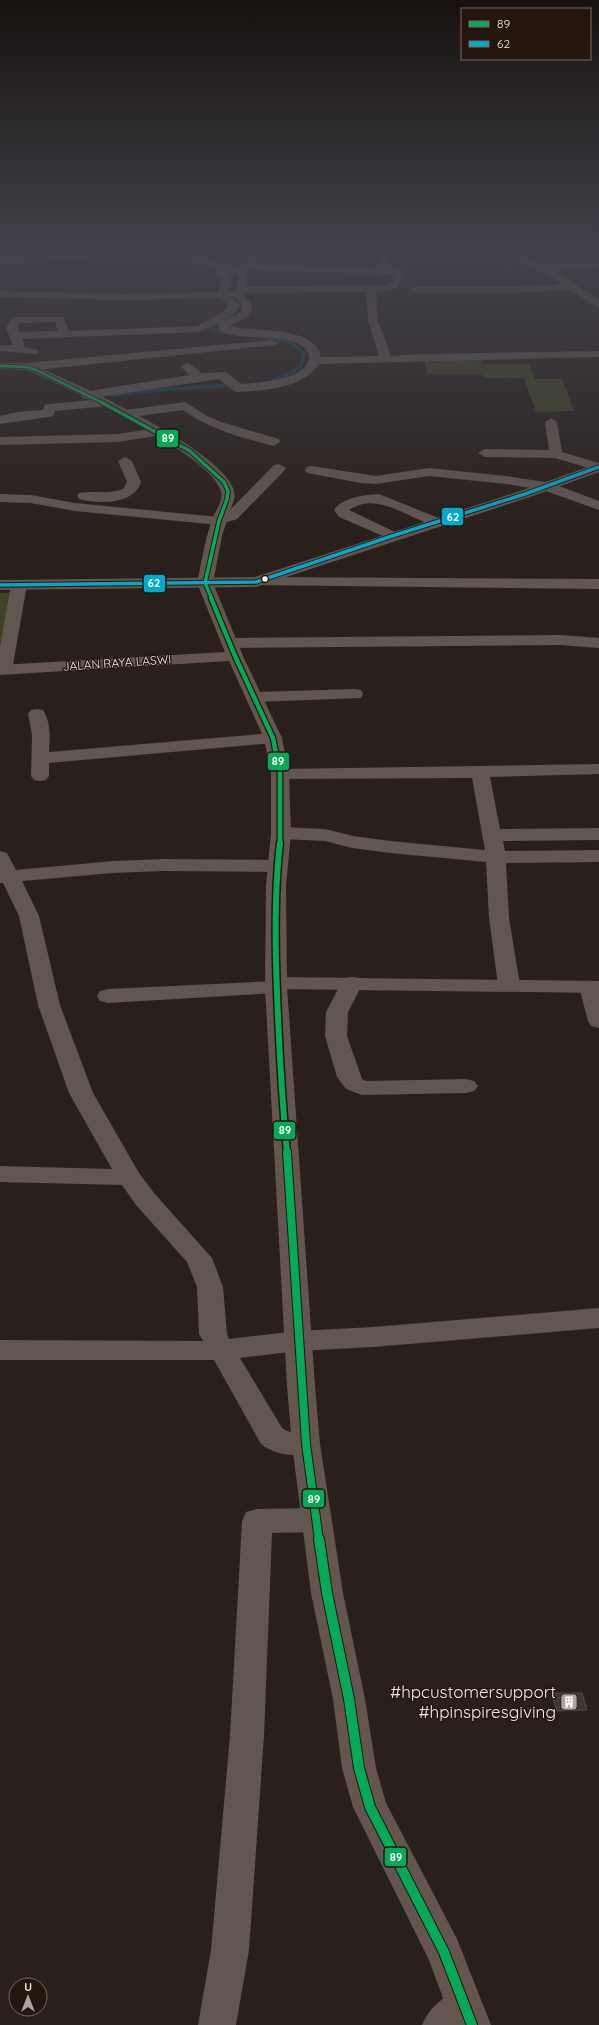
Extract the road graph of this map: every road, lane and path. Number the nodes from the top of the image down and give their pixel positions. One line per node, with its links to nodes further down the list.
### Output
1 (17, 342): 6 (street)
2 (286, 342): 7 (street)
3 (293, 342): 10 (street)
4 (380, 342): 9 (street)
5 (0, 348): 6 (street)
6 (20, 349): 11 (street)
7 (170, 353): 11 (street); 14 (street)
8 (599, 354): 9 (street)
9 (386, 359): 10 (street)
10 (315, 361): 14 (street)
11 (47, 364): 13 (street)
12 (0, 366): 13 (street)
13 (27, 367): 15 (street)
14 (199, 377): 15 (street)
15 (87, 394): 16 (street)
16 (103, 403): 17 (street); 18 (street)
17 (125, 414): 20 (street); 22 (street)
18 (0, 420)
19 (551, 422): 24 (street)
20 (158, 432): 21 (street); 35 (street)
21 (0, 441)
22 (274, 442)
23 (486, 453): 24 (street)
24 (556, 454): 26 (street)
25 (125, 461): 30 (street)
26 (598, 467): 29 (main road)
27 (279, 468): 35 (street)
28 (312, 470): 29 (street)
29 (543, 487): 33 (street); 36 (main road)
30 (123, 496): 32 (street); 34 (street)
31 (0, 498): 32 (street)
32 (31, 499): 34 (street)
33 (599, 506)
34 (111, 511): 35 (street)
35 (219, 521): 39 (street)
36 (436, 522): 37 (main road); 37 (street)
37 (392, 536): 38 (main road)
38 (251, 582): 39 (main road); 40 (street)
39 (209, 583): 42 (main road); 44 (main road)
40 (599, 584)
41 (0, 585): 42 (main road)
42 (18, 585): 45 (street)
43 (599, 643): 44 (street)
44 (232, 649): 45 (main road, JALAN RAYA LASWI); 47 (main road)
45 (2, 670)
46 (355, 694): 47 (street)
47 (262, 696): 49 (main road)
48 (37, 714): 49 (street)
49 (273, 738): 52 (main road)
50 (599, 769): 51 (street)
51 (480, 772): 52 (street); 55 (street)
52 (280, 774): 53 (main road)
53 (286, 833): 57 (street); 58 (main road)
54 (599, 834): 55 (street)
55 (492, 835): 57 (street)
56 (599, 856): 57 (street)
57 (496, 857): 62 (street)
58 (277, 866): 59 (street); 61 (main road)
59 (3, 870): 68 (street)
60 (346, 983): 61 (street); 62 (street); 66 (street)
61 (276, 985): 64 (street); 70 (main road)
62 (509, 986): 63 (street)
63 (594, 987): 65 (street)
64 (108, 996)
65 (599, 1021)
66 (466, 1086)
67 (0, 1174): 68 (street)
68 (129, 1177): 72 (street)
69 (599, 1318): 70 (street)
70 (298, 1341): 72 (street); 73 (main road)
71 (0, 1350): 72 (street)
72 (222, 1350): 73 (street)
73 (306, 1444): 74 (main road)
74 (316, 1520): 75 (main road); 76 (street)
75 (459, 2019)
76 (217, 2025)

